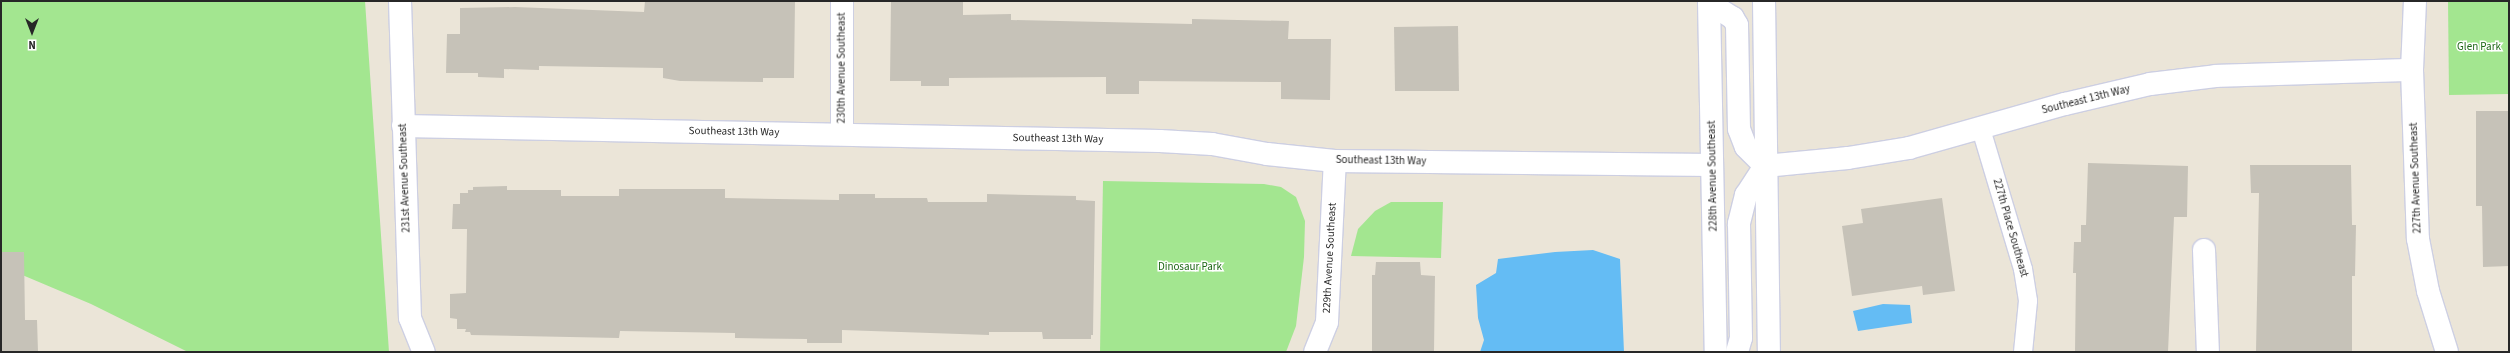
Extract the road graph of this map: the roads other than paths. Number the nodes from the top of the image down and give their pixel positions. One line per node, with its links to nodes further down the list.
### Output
1 (400, 1): 7 (street, 231st Avenue Southeast)
2 (842, 1): 9 (street, 230th Avenue Southeast)
3 (1764, 1): 12 (street)
4 (2415, 1): 6 (street, 227th Avenue Southeast)
5 (1709, 2): 11 (street, 228th Avenue Southeast); 12 (street)
6 (2412, 70): 8 (street, Southeast 13th Way); 21 (street, 227th Avenue Southeast)
7 (403, 126): 9 (street, Southeast 13th Way); 14 (street, 231st Avenue Southeast)
8 (1981, 129): 12 (street, Southeast 13th Way); 19 (lane, 227th Place Southeast)
9 (842, 134): 10 (street, Southeast 13th Way)
10 (1335, 161): 11 (street, Southeast 13th Way); 15 (street, 229th Avenue Southeast)
11 (1712, 165): 16 (street, 228th Avenue Southeast)
12 (1765, 166): 17 (street); 18 (street)
13 (2204, 250): 20 (street)
14 (424, 352)
15 (1315, 352)
16 (1716, 352)
17 (1737, 352)
18 (1769, 352)
19 (2023, 352)
20 (2208, 352)
21 (2447, 352)

